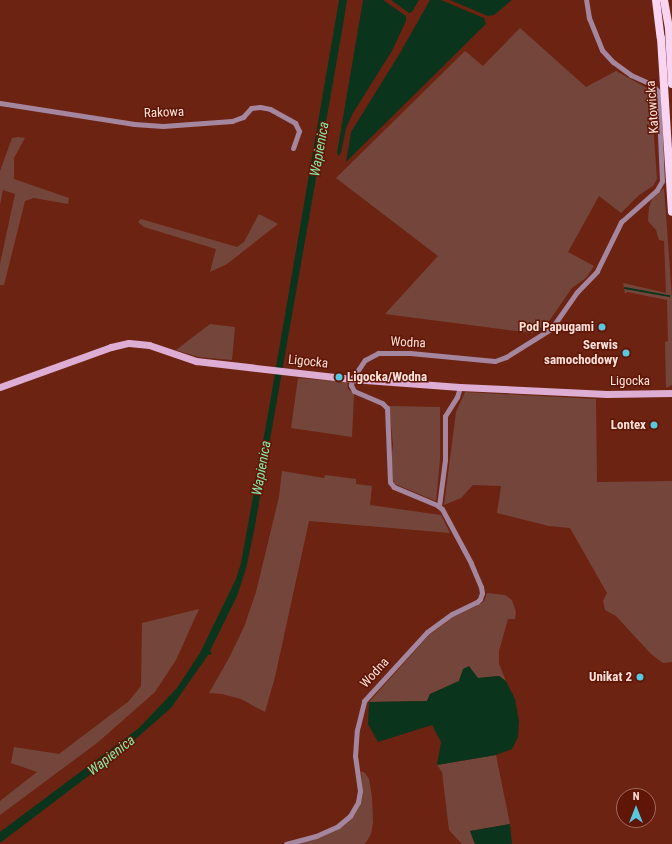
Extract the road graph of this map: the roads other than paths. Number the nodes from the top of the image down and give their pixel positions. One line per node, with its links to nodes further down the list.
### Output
1 (586, 0): 8 (street, Wodna)
2 (656, 0): 7 (main road, Katowicka)
3 (664, 0): 4 (main road, Katowicka)
4 (672, 84)
5 (0, 103): 6 (street, Rakowa)
6 (293, 148)
7 (672, 212)
8 (352, 379): 9 (street, Ligocka); 10 (street, Ligocka); 12 (street)
9 (0, 387)
10 (460, 388): 11 (street, Ligocka); 12 (street)
11 (672, 393)
12 (439, 506): 13 (street, Wodna)
13 (286, 844)

